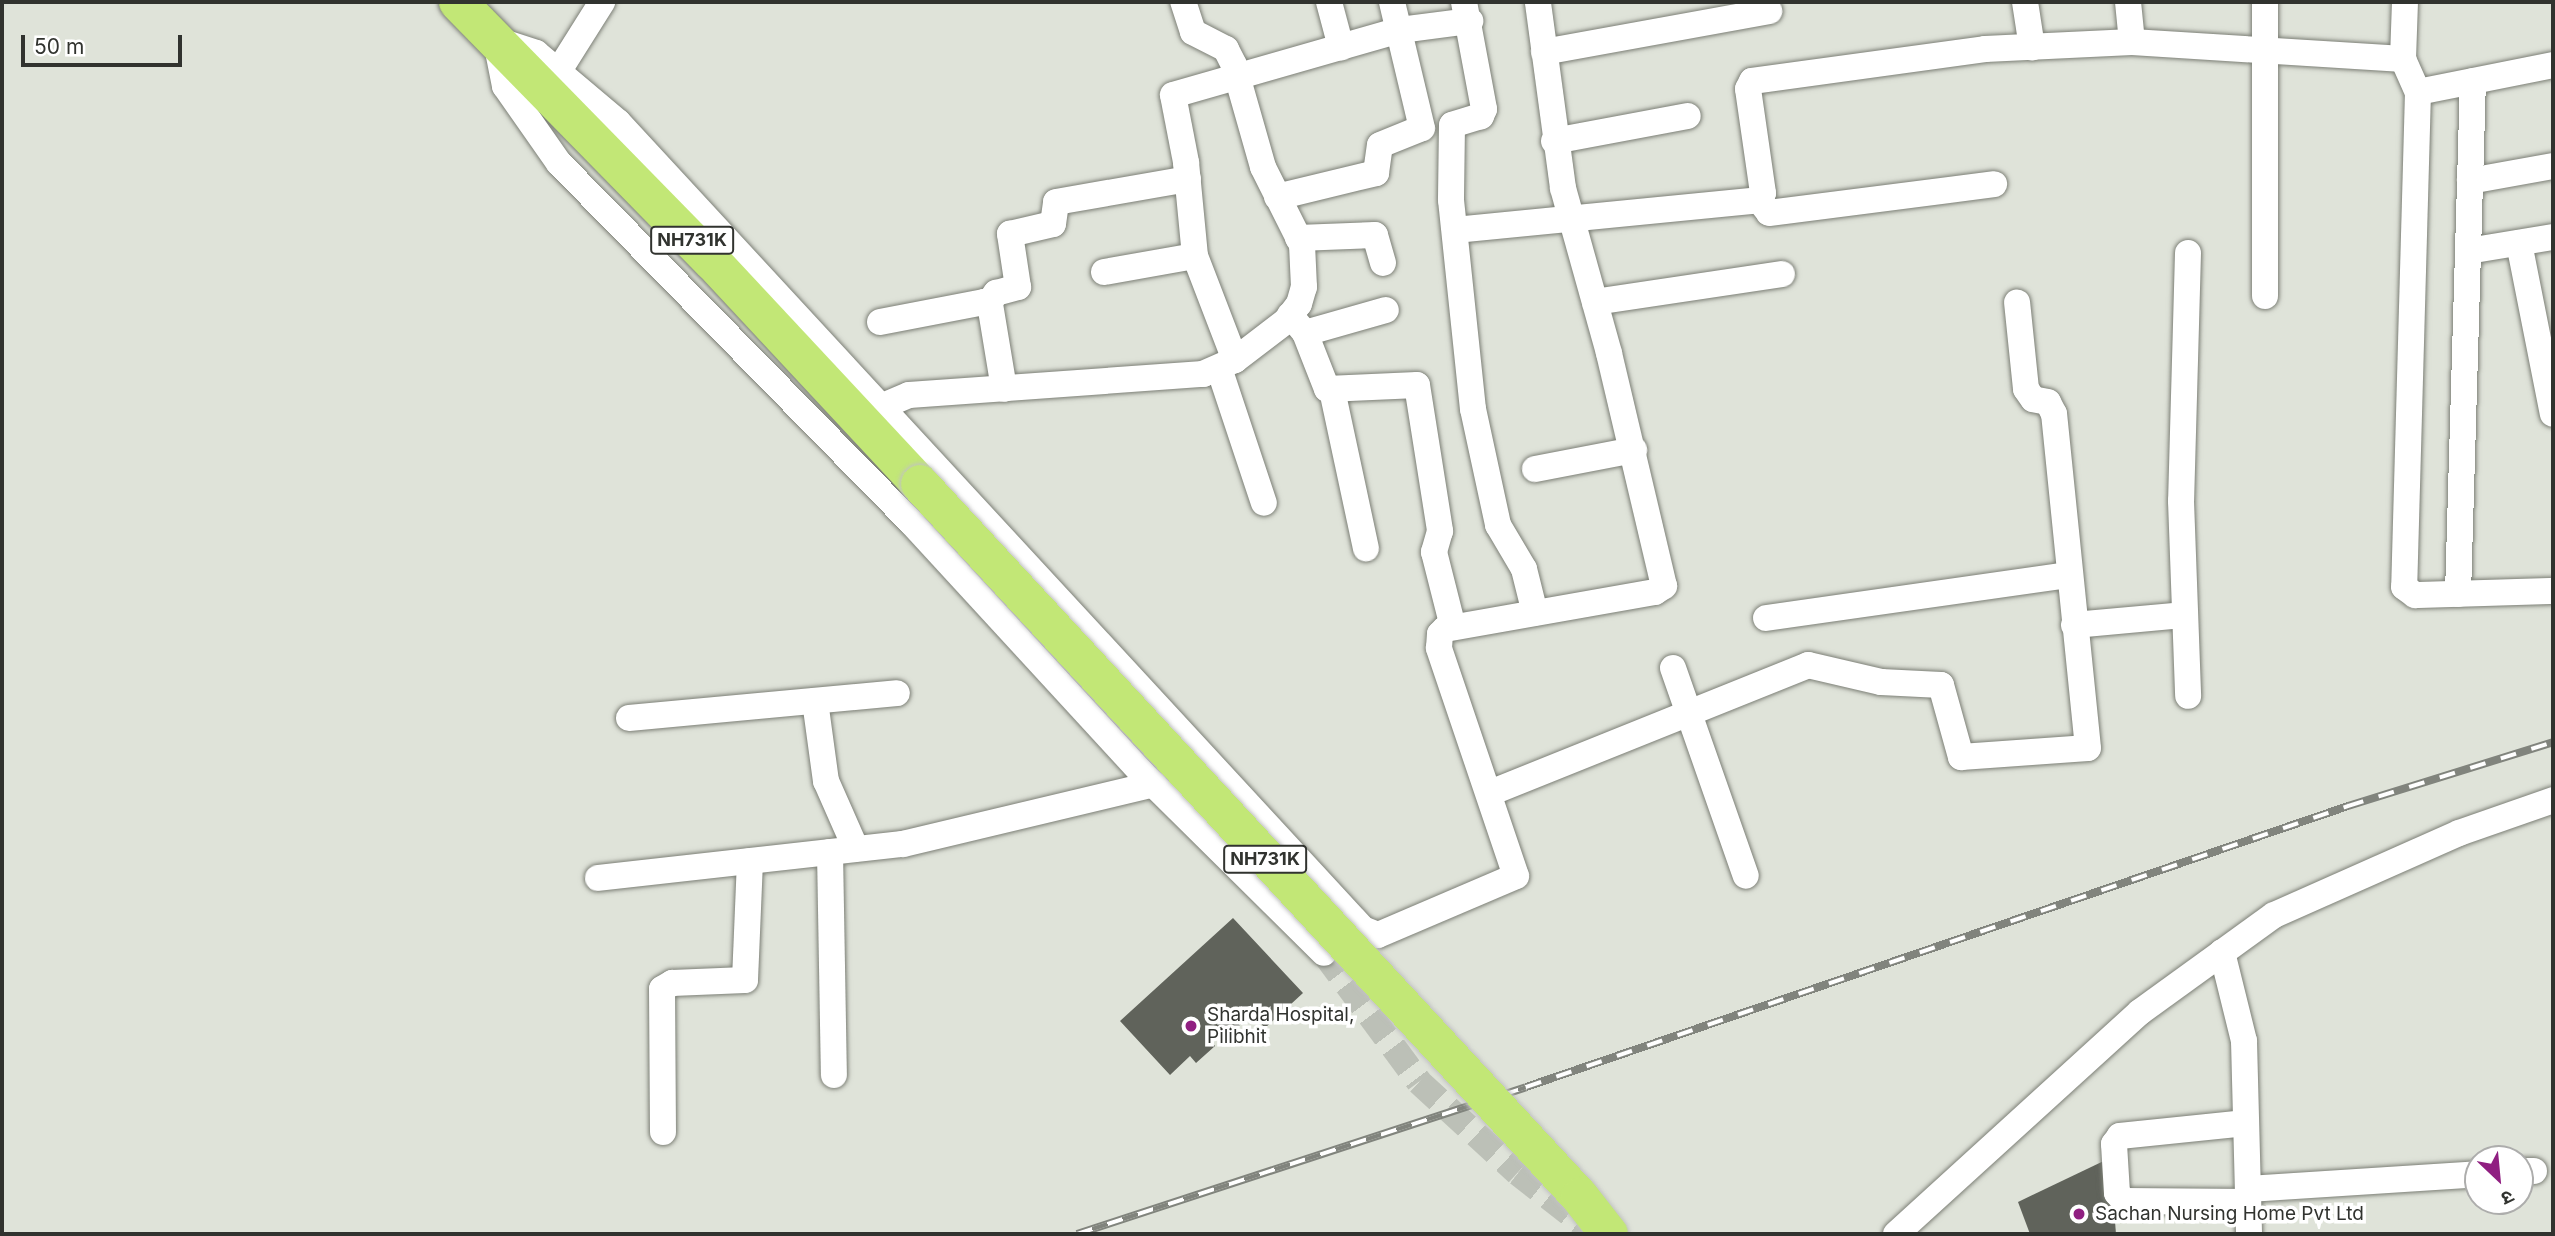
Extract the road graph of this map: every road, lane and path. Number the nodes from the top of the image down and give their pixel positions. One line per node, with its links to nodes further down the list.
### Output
1 (458, 2): 14 (highway, NH731K)
2 (602, 2): 22 (street)
3 (1183, 2): 23 (street)
4 (1329, 2): 16 (street)
5 (1392, 2): 13 (street)
6 (1538, 2): 19 (street)
7 (2025, 2): 17 (street)
8 (2128, 2): 15 (street)
9 (2265, 2): 18 (street)
10 (2405, 2): 20 (street)
11 (1467, 11): 13 (street); 35 (street)
12 (1769, 11): 19 (street)
13 (1400, 30): 16 (street); 32 (street)
14 (495, 39): 22 (street); 75 (street); 89 (highway, NH731K, bridge)
15 (2132, 42): 17 (street); 18 (street)
16 (1341, 47): 23 (street)
17 (2032, 47): 33 (street)
18 (2265, 47): 20 (street); 45 (street)
19 (1544, 52): 27 (street)
20 (2403, 59): 25 (street)
21 (2553, 65): 24 (street)
22 (558, 72): 55 (street)
23 (1237, 75): 29 (street); 32 (street)
24 (2473, 81): 25 (street); 30 (street)
25 (2418, 92): 63 (street)
26 (1688, 116): 27 (street)
27 (1553, 141): 34 (street)
28 (2553, 166): 30 (street)
29 (1188, 179): 41 (street); 48 (street)
30 (2470, 181): 39 (street)
31 (1994, 184): 33 (street)
32 (1277, 197): 37 (street)
33 (1759, 200): 34 (street)
34 (1572, 220): 35 (street); 46 (street)
35 (1455, 230): 64 (street)
36 (2553, 237): 38 (street)
37 (1298, 238): 42 (street); 51 (street)
38 (2519, 243): 39 (street); 56 (street)
39 (2468, 251): 63 (street)
40 (2188, 253): 65 (street)
41 (1195, 256): 43 (street); 52 (street)
42 (1383, 263)
43 (1104, 272)
44 (1782, 274): 46 (street)
45 (2265, 296)
46 (1595, 302): 57 (street)
47 (2017, 302): 61 (street)
48 (988, 304): 50 (street); 53 (street)
49 (1386, 310): 51 (street)
50 (880, 321)
51 (1298, 324): 52 (street); 54 (street)
52 (1227, 364): 53 (street); 59 (street)
53 (1004, 389): 55 (street)
54 (1332, 390): 60 (street); 68 (street)
55 (883, 406): 76 (street)
56 (2553, 414)
57 (1634, 450): 58 (street); 64 (street)
58 (1535, 469)
59 (1264, 503)
60 (1366, 548)
61 (2069, 575): 66 (street); 67 (street)
62 (2553, 591): 63 (street)
63 (2458, 594)
64 (1535, 613): 68 (street)
65 (2183, 615): 67 (street); 71 (street)
66 (1766, 618)
67 (2074, 625): 73 (street)
68 (1452, 627): 76 (street)
69 (1672, 668): 73 (street)
70 (897, 693): 72 (street)
71 (2188, 696)
72 (815, 701): 74 (street); 78 (street)
73 (1689, 715): 76 (street); 80 (street)
74 (629, 718)
75 (1154, 785): 78 (street); 83 (street)
76 (1490, 793)
77 (2553, 800): 82 (street)
78 (843, 851): 79 (street); 84 (street)
79 (750, 861): 81 (street); 86 (street)
80 (1746, 876)
81 (598, 878)
82 (2222, 951): 85 (street); 90 (street)
83 (1324, 953)
84 (834, 1075)
85 (2246, 1123): 88 (street); 88 (street)
86 (663, 1132)
87 (2464, 1175): 88 (street)
88 (2248, 1195): 91 (street)
89 (1609, 1234)
90 (1896, 1234)
91 (2249, 1234)

